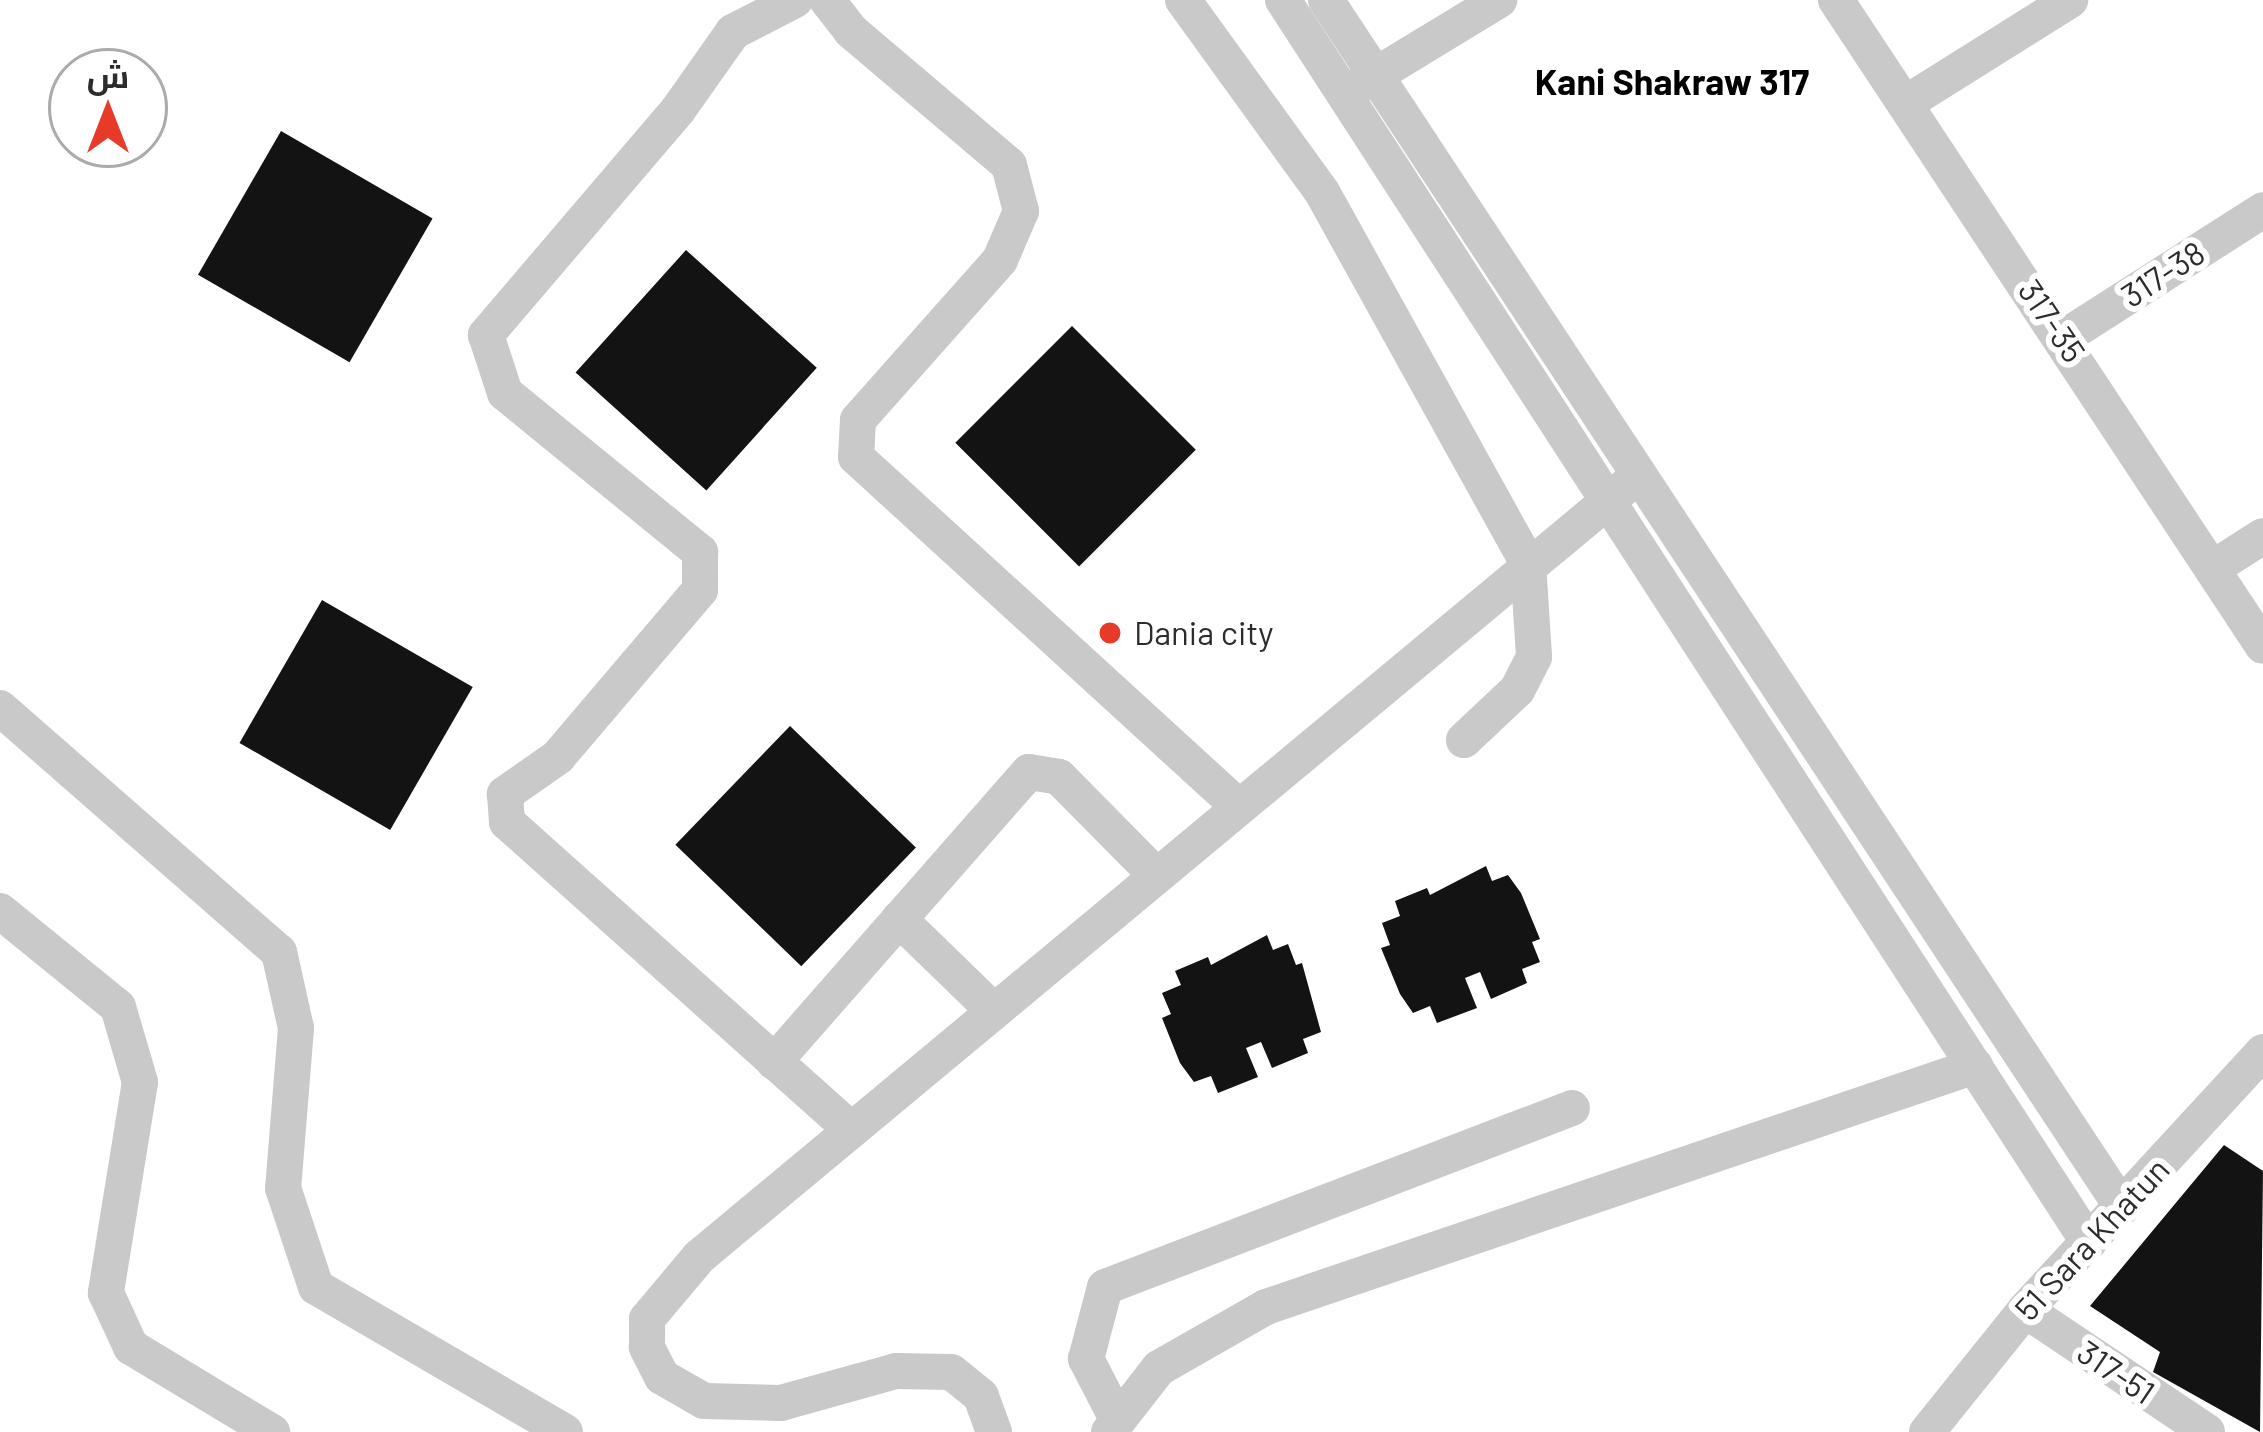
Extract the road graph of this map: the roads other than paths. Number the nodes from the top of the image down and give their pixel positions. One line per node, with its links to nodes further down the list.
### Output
1 (795, 0): 25 (street)
2 (827, 0): 20 (street)
3 (1183, 0): 15 (street)
4 (1283, 0): 9 (street)
5 (1326, 0): 9 (street)
6 (1499, 0): 9 (street)
7 (1836, 0): 10 (street, 317-35)
8 (2070, 0): 10 (street)
9 (1363, 83): 13 (street)
10 (1906, 103): 12 (street, 317-35)
11 (2263, 210): 12 (street, 317-38)
12 (2063, 338): 16 (street, 317-35)
13 (1623, 488): 15 (street); 26 (street); 30 (street)
14 (2263, 536): 16 (street)
15 (1528, 563): 19 (street); 20 (street)
16 (2213, 568): 17 (street, 317-35)
17 (2263, 646)
18 (0, 708): 36 (street)
19 (1464, 740)
20 (1238, 806): 21 (street)
21 (1156, 875): 23 (street); 24 (street)
22 (0, 911): 35 (street)
23 (899, 919): 24 (street); 25 (street)
24 (994, 1011): 29 (street)
25 (774, 1062): 29 (street)
26 (1975, 1066): 31 (street); 34 (street)
27 (2255, 1075): 30 (street, 51 Sara Khatun)
28 (1572, 1108): 34 (street)
29 (851, 1130): 37 (street)
30 (2122, 1207): 31 (street, 51 Sara Khatun)
31 (2089, 1243): 32 (street, 51 Sara Khatun)
32 (2025, 1310): 33 (street, 317-51); 38 (street, 51 Sara Khatun)
33 (2162, 1420): 39 (street, 317-51)
34 (1113, 1425)
35 (272, 1432)
36 (565, 1432)
37 (994, 1432)
38 (1927, 1432)
39 (2207, 1432)

